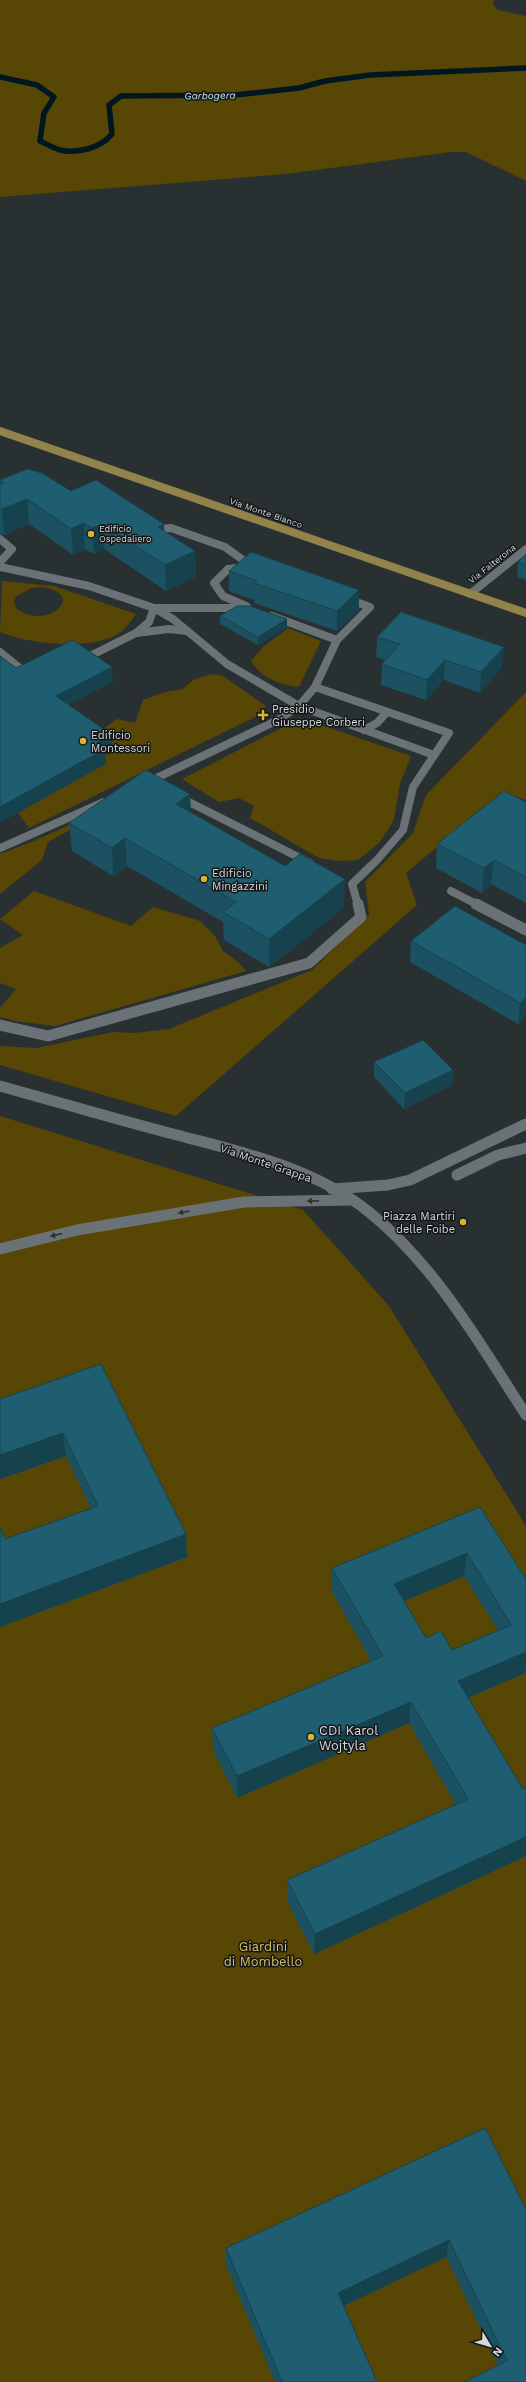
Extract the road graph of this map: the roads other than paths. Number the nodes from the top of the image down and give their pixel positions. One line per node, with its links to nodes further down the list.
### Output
1 (0, 431): 10 (main road, Via Monte Bianco)
2 (145, 530): 6 (street)
3 (0, 539): 5 (street)
4 (526, 549): 10 (street, Via Falterona)
5 (0, 562)
6 (251, 566): 8 (street); 12 (street)
7 (0, 567): 11 (street)
8 (266, 572)
9 (333, 594): 16 (street)
10 (470, 594): 13 (main road, Via Monte Bianco)
11 (154, 608): 12 (street); 14 (street); 15 (street)
12 (259, 611): 16 (street)
13 (526, 613)
14 (187, 631): 15 (street); 21 (street)
15 (136, 633): 18 (street)
16 (337, 640): 20 (street)
17 (0, 652): 19 (street)
18 (88, 657)
19 (21, 669)
20 (316, 687): 21 (street); 22 (street)
21 (299, 706): 23 (street); 25 (street)
22 (387, 712): 23 (street); 24 (street)
23 (364, 730): 24 (street)
24 (434, 755): 32 (street)
25 (150, 782): 26 (street); 29 (street)
26 (135, 788)
27 (114, 798): 28 (street)
28 (0, 848)
29 (317, 866)
30 (451, 891): 31 (street)
31 (526, 930)
32 (0, 1025)
33 (0, 1086): 37 (street, Via Monte Grappa)
34 (526, 1124): 37 (street)
35 (526, 1148): 36 (street)
36 (458, 1175)
37 (332, 1189): 38 (street, Via Monte Grappa)
38 (352, 1200): 39 (street, one-way to 39); 40 (street, Via Monte Grappa)
39 (0, 1249)
40 (526, 1415)

